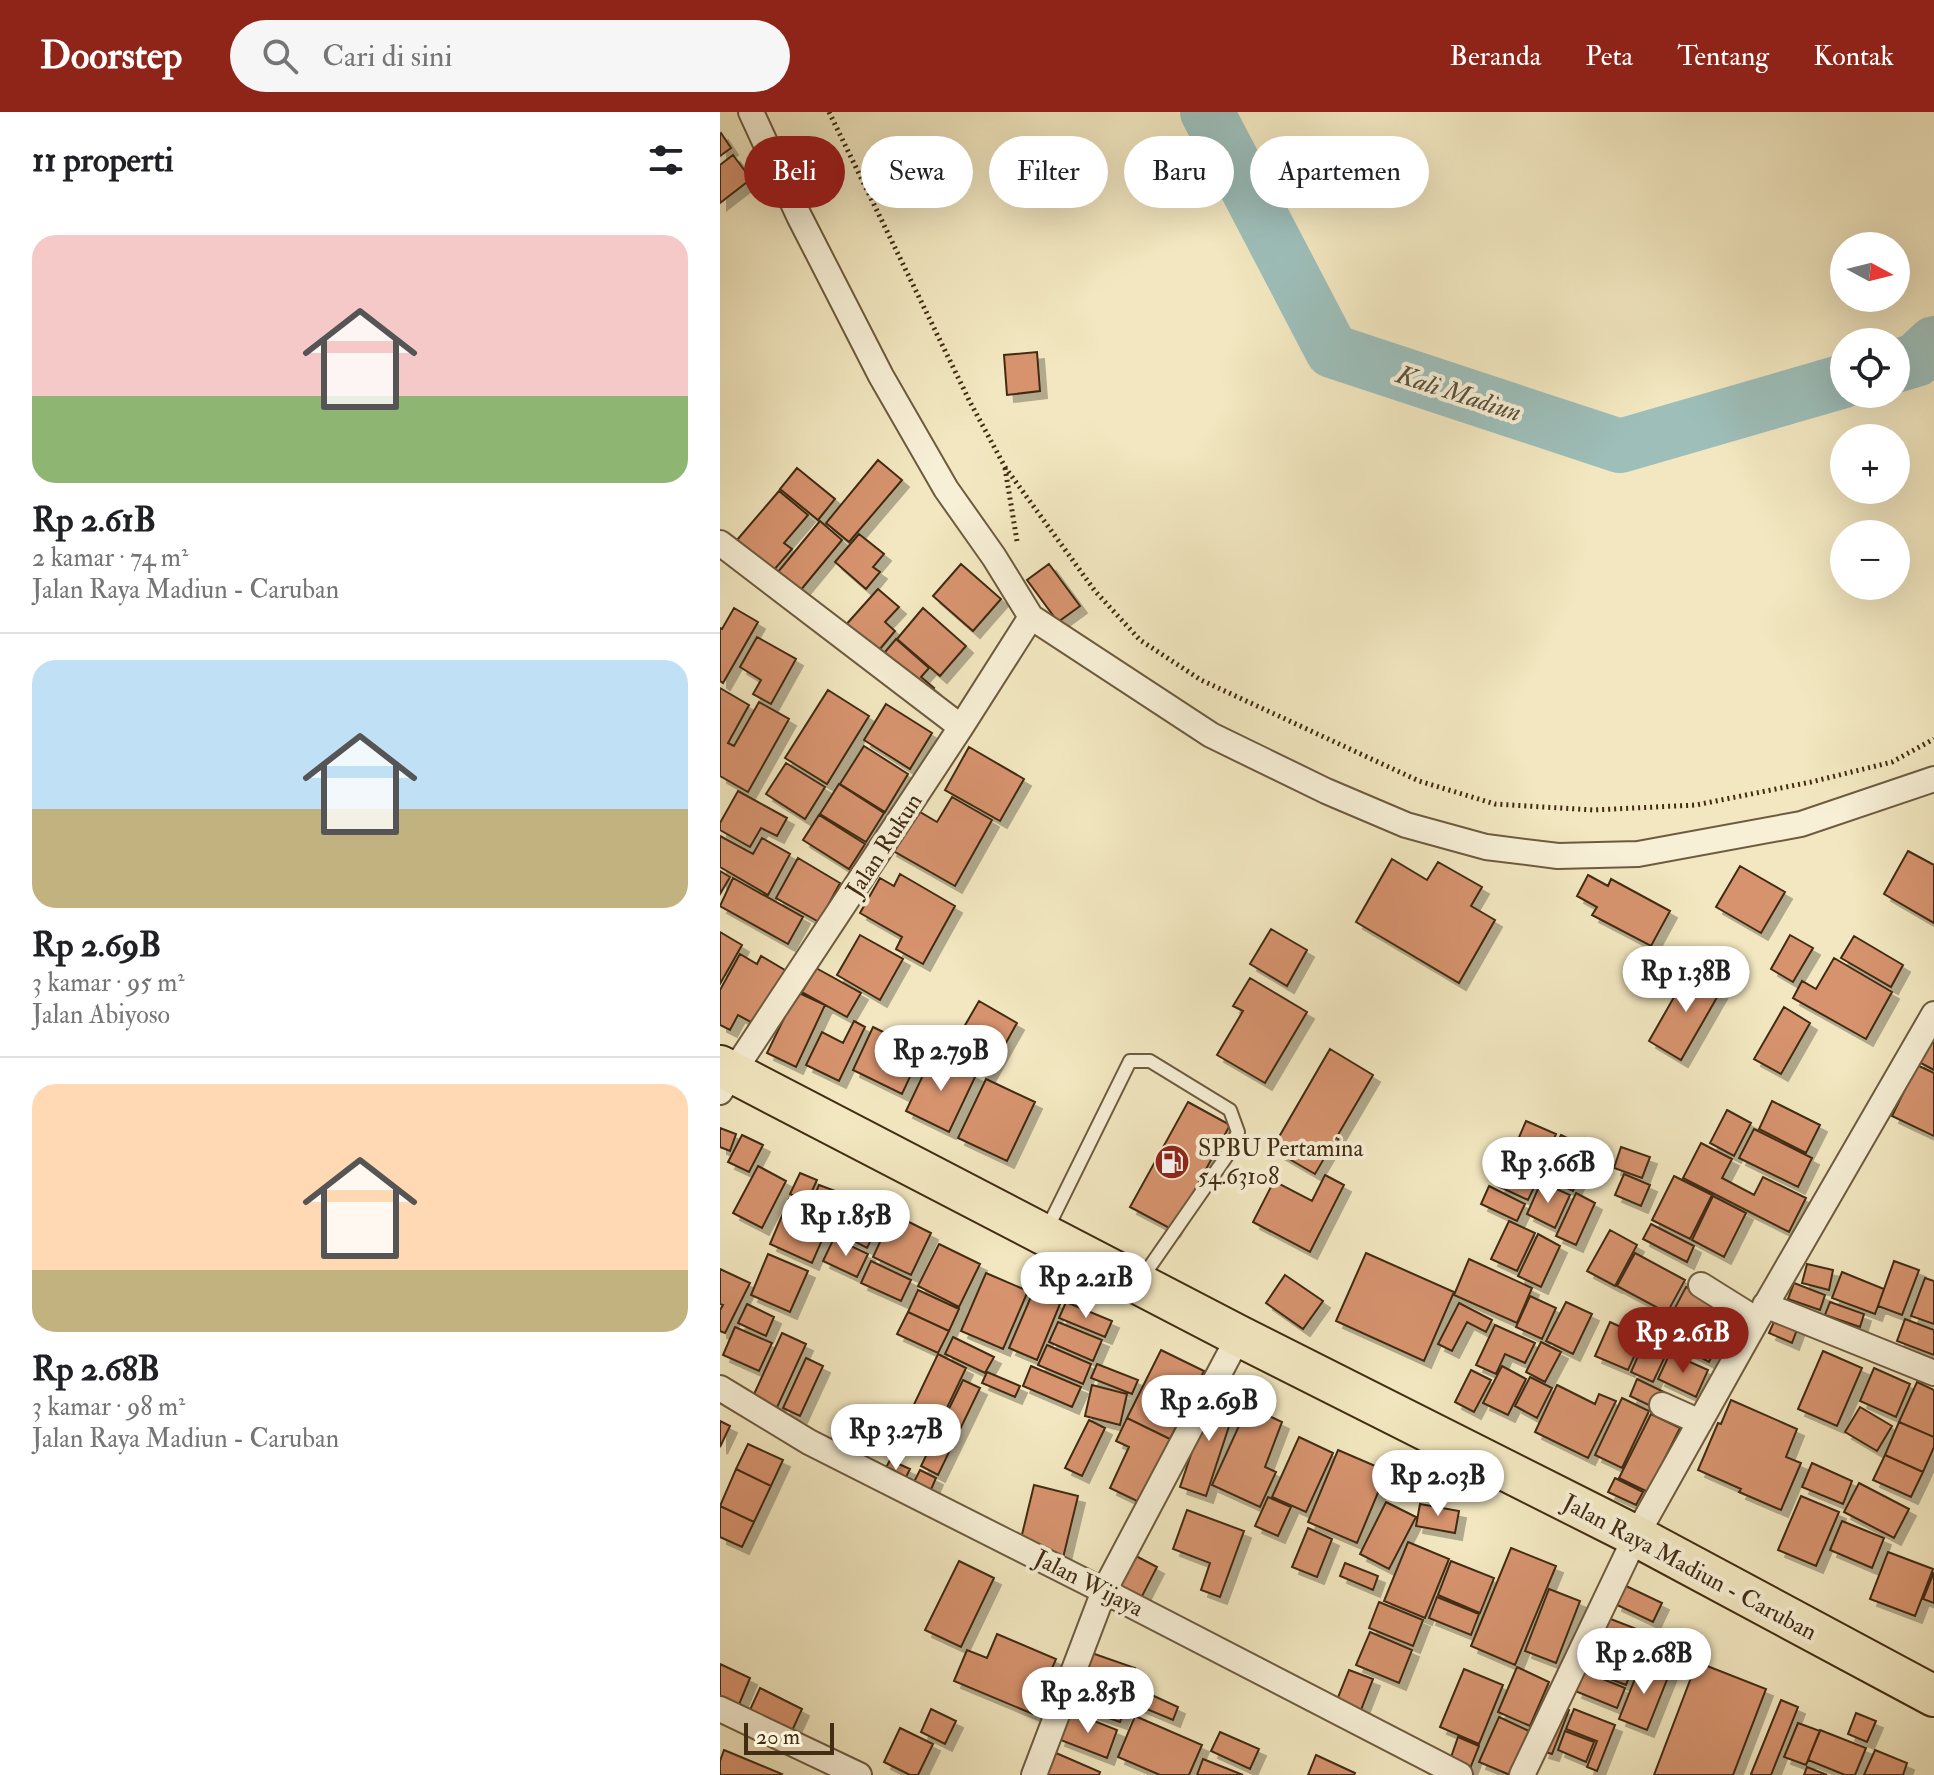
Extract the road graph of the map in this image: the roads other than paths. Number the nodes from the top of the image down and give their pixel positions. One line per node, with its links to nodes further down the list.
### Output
1 (751, 112): 3 (street)
2 (720, 543): 4 (street)
3 (1031, 617): 4 (street, Jalan Rukun); 5 (street)
4 (961, 727): 7 (street, Jalan Rukun)
5 (1934, 779)
6 (1934, 1014): 11 (street)
7 (725, 1077): 8 (highway, Jalan Raya Madiun - Caruban)
8 (1044, 1234): 9 (highway, Jalan Raya Madiun - Caruban); 9 (lane)
9 (1138, 1283): 12 (highway, Jalan Raya Madiun - Caruban)
10 (1701, 1285): 11 (street)
11 (1761, 1312): 13 (street); 16 (street)
12 (1239, 1336): 17 (highway, Jalan Raya Madiun - Caruban); 18 (street)
13 (1934, 1373)
14 (720, 1388): 18 (street, Jalan Wijaya)
15 (1662, 1405): 16 (street)
16 (1700, 1422): 17 (street)
17 (1636, 1536): 19 (highway, Jalan Raya Madiun - Caruban); 24 (street)
18 (1104, 1591): 22 (street); 23 (street, Jalan Wijaya)
19 (1934, 1696)
20 (720, 1709): 21 (street)
21 (859, 1775)
22 (1034, 1775)
23 (1460, 1775)
24 (1522, 1775)

